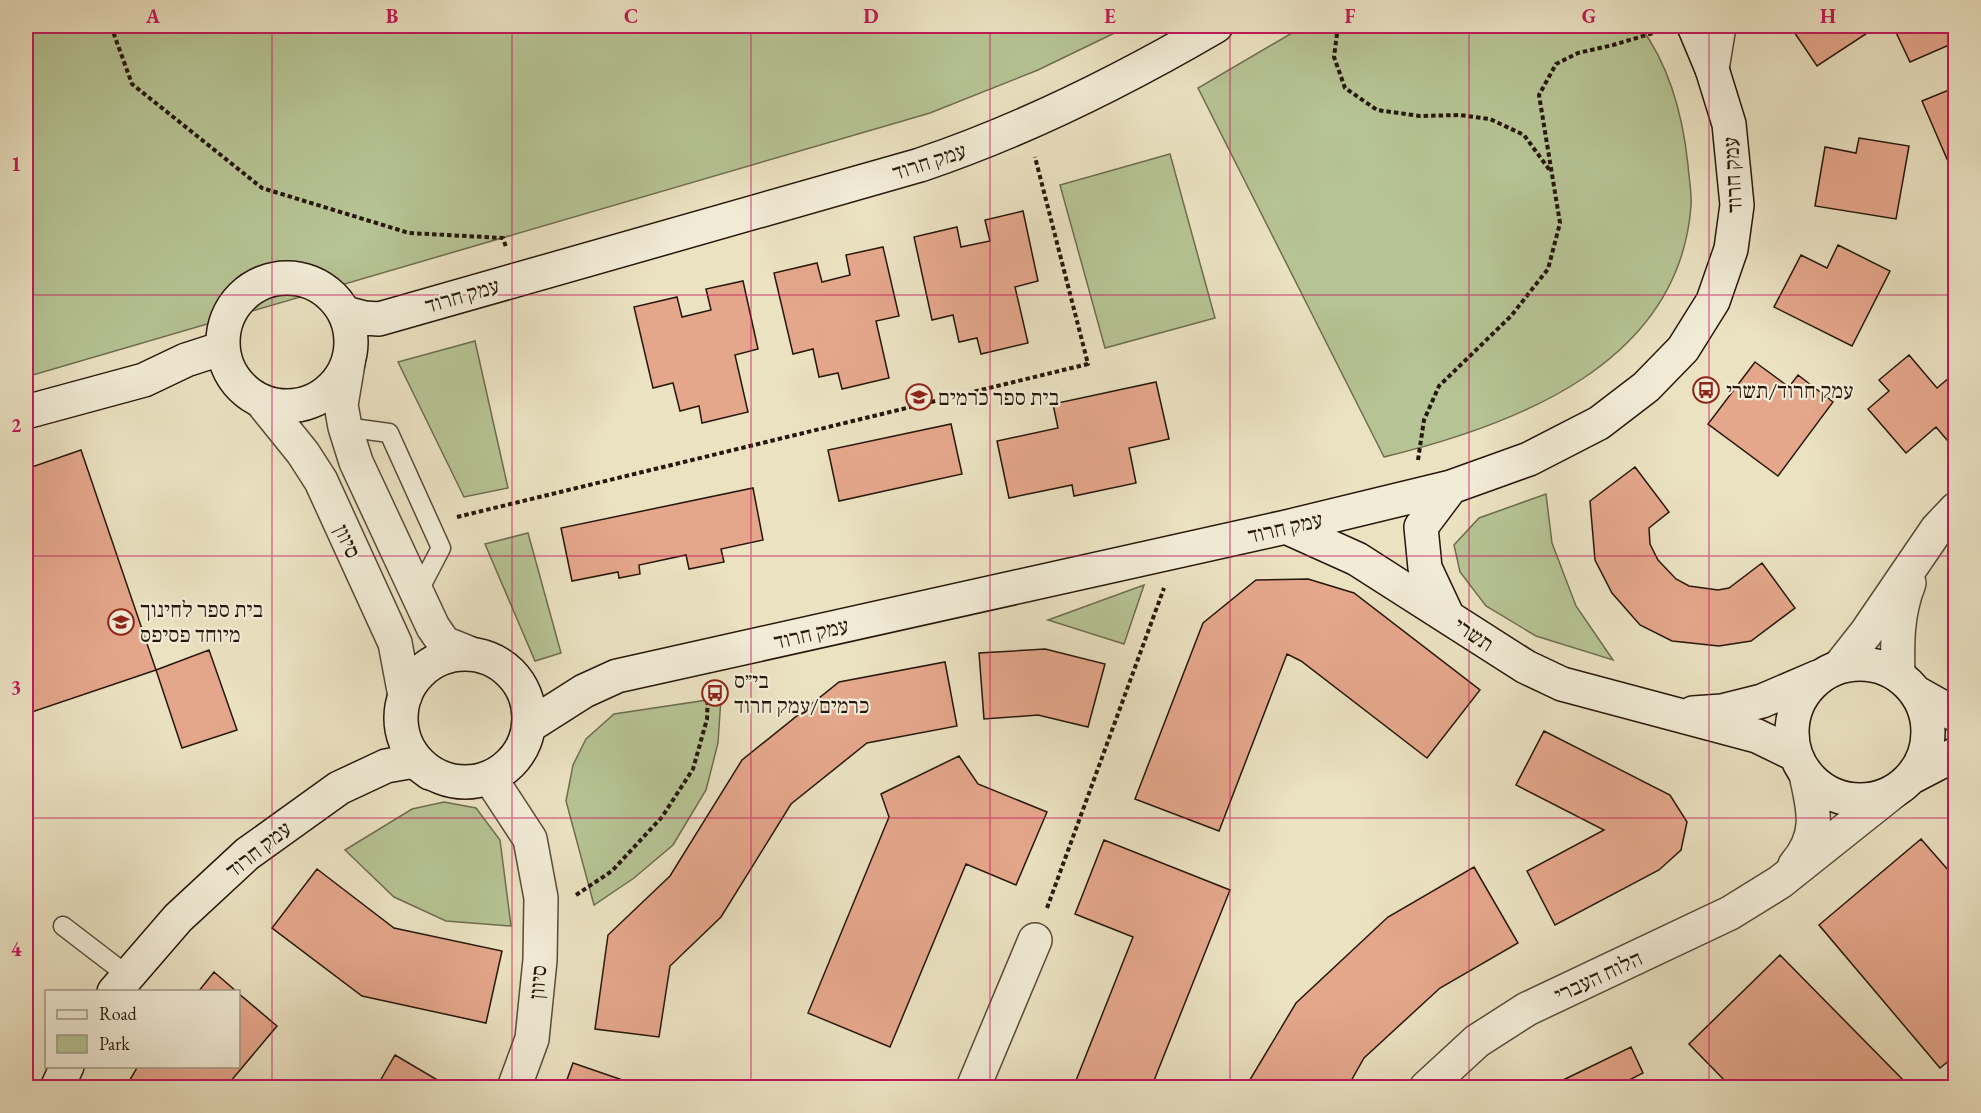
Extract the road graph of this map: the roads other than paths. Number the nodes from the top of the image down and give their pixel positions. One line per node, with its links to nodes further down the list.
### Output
1 (1216, 26): 5 (street, עמק חרוד)
2 (1719, 26): 4 (street)
3 (1681, 27): 4 (street, עמק חרוד)
4 (1712, 69): 11 (street, עמק חרוד)
5 (345, 313): 6 (street); 7 (street)
6 (223, 348): 8 (street); 9 (street)
7 (348, 363): 8 (street); 10 (street, סיוון)
8 (261, 400): 20 (street, סיוון)
9 (26, 412)
10 (345, 427): 15 (street, סיוון); 15 (lane)
11 (1451, 487): 13 (street, עמק חרוד); 16 (street)
12 (1956, 509): 14 (street)
13 (1286, 527): 16 (street, תשרי); 23 (street, עמק חרוד)
14 (1920, 556): 18 (street); 19 (street)
15 (417, 594): 17 (street, סיוון)
16 (1448, 617): 21 (street, תשרי)
17 (469, 653): 20 (street); 23 (street)
18 (1830, 672): 19 (street); 21 (street, תשרי); 25 (street)
19 (1907, 683): 22 (street); 28 (street)
20 (405, 696): 26 (street)
21 (1673, 714): 25 (street, תשרי)
22 (1956, 715)
23 (530, 726): 27 (street)
24 (1956, 754): 28 (street)
25 (1800, 765): 28 (street); 29 (street, הלוח העברי)
26 (430, 773): 27 (street); 32 (street, עמק חרוד)
27 (490, 778): 35 (street, סיוון)
28 (1902, 785): 29 (street, הלוח העברי)
29 (1780, 882): 37 (street, הלוח העברי)
30 (63, 926): 32 (lane)
31 (1035, 940): 36 (street)
32 (121, 983)
33 (66, 1068): 34 (street)
34 (57, 1088)
35 (514, 1088)
36 (974, 1088)
37 (1426, 1088)

